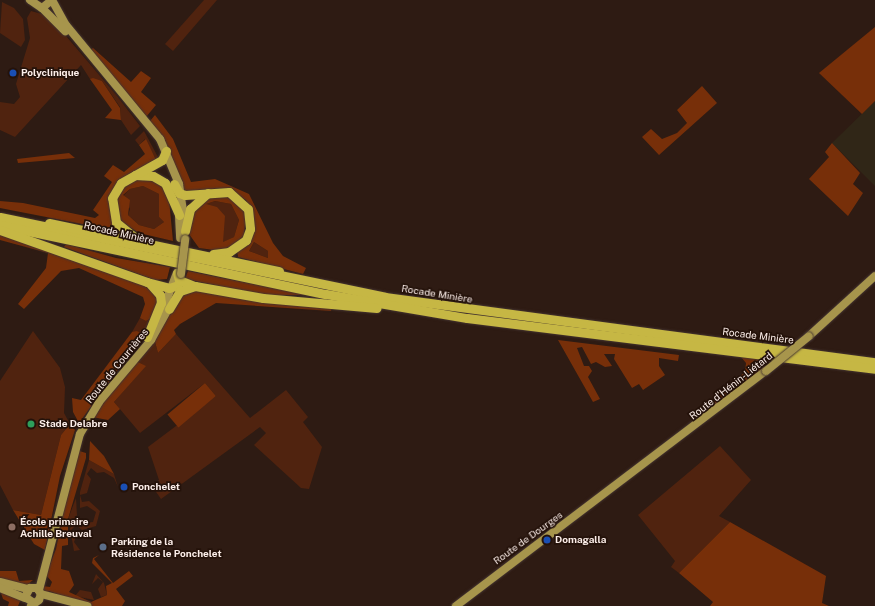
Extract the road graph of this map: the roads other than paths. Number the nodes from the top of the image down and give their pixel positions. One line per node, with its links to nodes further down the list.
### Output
1 (30, 0): 3 (main road, Route de Courrières)
2 (52, 0): 3 (main road); 4 (main road, Route de Courrières)
3 (42, 8): 4 (main road, Route de Courrières)
4 (140, 116): 5 (main road, Route de Courrières)
5 (165, 154): 6 (highway); 7 (main road, Route de Courrières); 9 (main road, Route de Courrières)
6 (131, 176): 10 (highway); 15 (highway)
7 (174, 184): 9 (highway); 10 (main road, Route de Courrières)
8 (212, 191): 9 (highway); 14 (highway); 16 (highway)
9 (181, 194): 14 (main road, Route de Courrières)
10 (179, 215): 14 (main road, Route de Courrières)
11 (0, 216): 15 (highway); 21 (highway, Rocade Minière)
12 (0, 225): 23 (highway, Rocade Minière)
13 (0, 230): 19 (highway)
14 (184, 236): 18 (main road, Route de Courrières, bridge)
15 (148, 242): 16 (highway)
16 (195, 253): 21 (highway)
17 (875, 276): 28 (main road, Route d'Hénin-Liétard, bridge)
18 (177, 280): 19 (highway); 20 (highway); 22 (main road, Route de Courrières); 24 (main road, Route de Courrières)
19 (147, 282): 24 (highway)
20 (195, 286): 22 (highway); 23 (highway)
21 (385, 298): 25 (highway, Rocade Minière)
22 (169, 309): 27 (main road, Route de Courrières)
23 (467, 318): 26 (highway, Rocade Minière)
24 (147, 337): 27 (main road, Route de Courrières)
25 (875, 362)
26 (875, 369)
27 (83, 423): 31 (main road, Route de Courrières)
28 (613, 489): 34 (main road, Route de Dourges)
29 (0, 582): 31 (main road)
30 (0, 588): 31 (main road)
31 (32, 598): 32 (main road); 33 (main road)
32 (67, 606)
33 (87, 606)
34 (456, 606)

